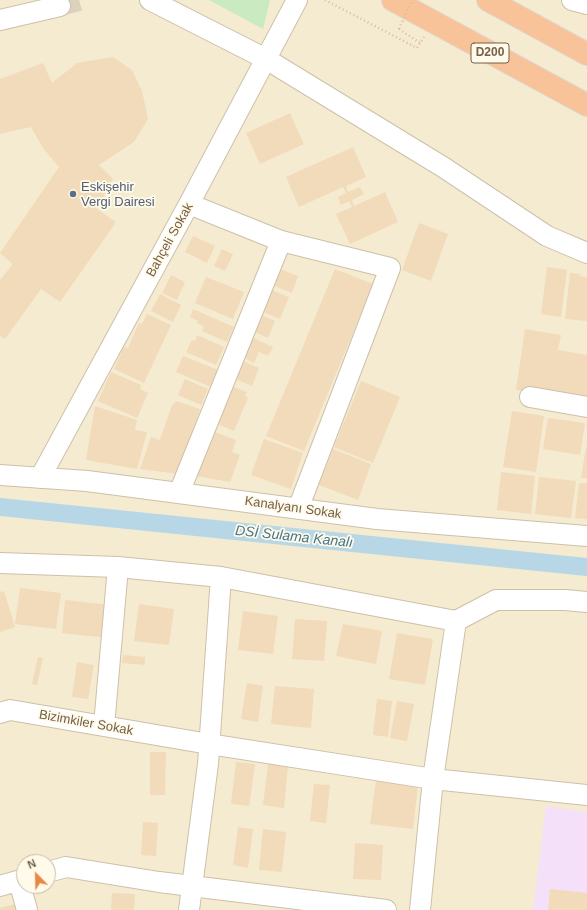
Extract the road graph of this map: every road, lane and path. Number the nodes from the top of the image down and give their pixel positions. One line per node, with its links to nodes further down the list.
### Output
1 (150, 0): 14 (street)
2 (297, 0): 14 (street, Bahçeli Sokak)
3 (325, 0): 12 (path)
4 (393, 0): 11 (highway, D200)
5 (412, 0): 12 (path, bridge)
6 (488, 0): 13 (highway)
7 (572, 0): 8 (street)
8 (587, 4)
9 (60, 6): 10 (street)
10 (0, 20)
11 (432, 21): 12 (path); 15 (highway, D200)
12 (420, 43)
13 (587, 54)
14 (266, 59): 16 (street, Bahçeli Sokak); 18 (street)
15 (587, 105)
16 (189, 204): 17 (street); 22 (street, Bahçeli Sokak)
17 (281, 241): 23 (street); 24 (street)
18 (587, 253)
19 (530, 397): 20 (street)
20 (587, 407)
21 (0, 475): 22 (street, Kanalyanı Sokak)
22 (40, 478): 23 (street, Kanalyanı Sokak)
23 (179, 493): 24 (street, Kanalyanı Sokak)
24 (298, 509): 25 (street, Kanalyanı Sokak)
25 (587, 536)
26 (0, 563): 27 (street)
27 (118, 568): 28 (street); 32 (street)
28 (221, 577): 30 (street); 33 (street)
29 (587, 602): 30 (street)
30 (456, 621): 34 (street)
31 (0, 713): 32 (street, Bizimkiler Sokak)
32 (104, 726): 33 (street, Bizimkiler Sokak)
33 (209, 744): 34 (street, Bizimkiler Sokak); 39 (street)
34 (433, 779): 35 (street, Bizimkiler Sokak); 44 (street)
35 (587, 795)
36 (56, 870): 39 (street)
37 (16, 882): 38 (street)
38 (0, 886)
39 (192, 886): 42 (street); 43 (street)
40 (24, 894): 41 (street)
41 (27, 910)
42 (189, 910)
43 (386, 910)
44 (420, 910)

